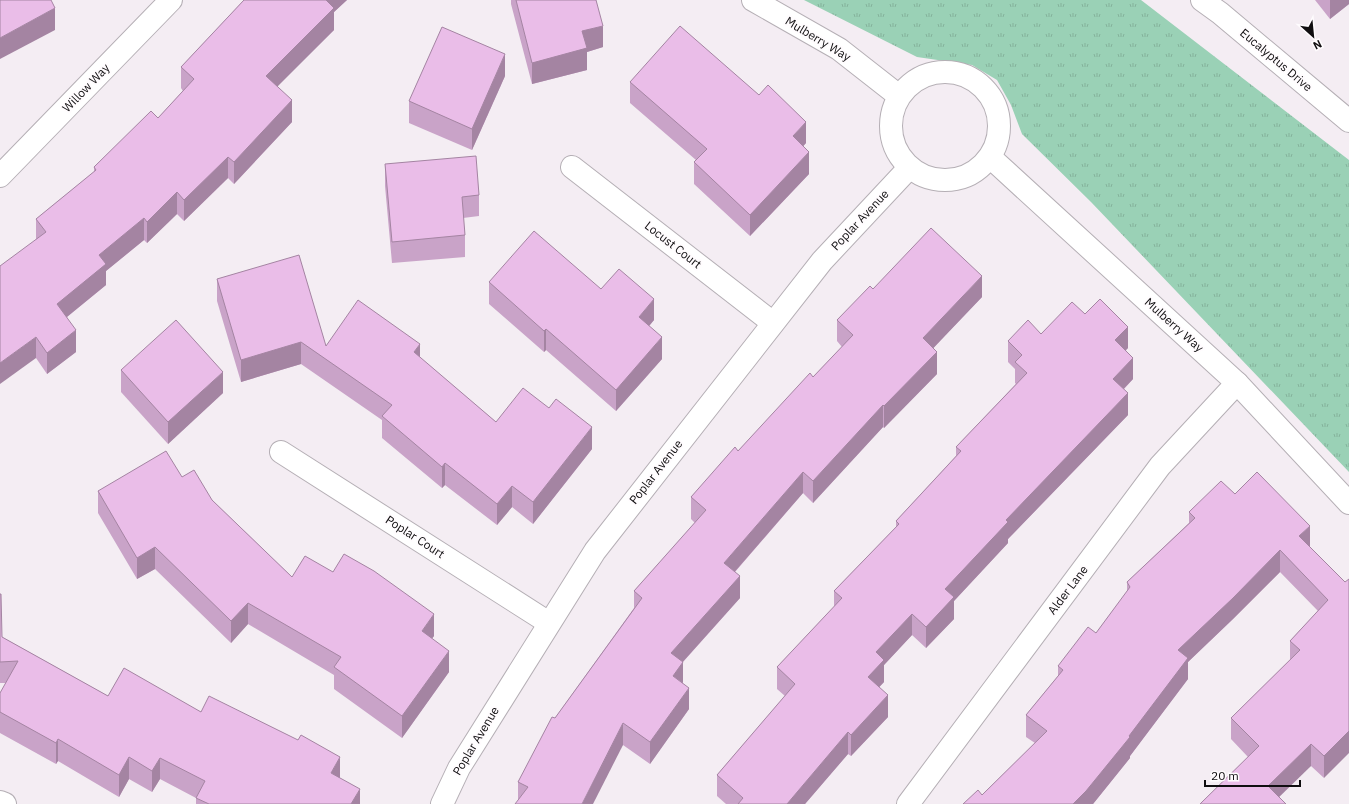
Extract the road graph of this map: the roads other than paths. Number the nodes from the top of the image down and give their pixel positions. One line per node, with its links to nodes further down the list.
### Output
1 (171, 0): 9 (street, Willow Way)
2 (753, 0): 4 (street, Mulberry Way)
3 (1202, 0): 5 (street, Eucalyptus Drive)
4 (899, 96): 6 (street); 8 (street)
5 (1349, 122)
6 (990, 157): 8 (street); 11 (street, Mulberry Way)
7 (572, 167): 10 (street, Locust Court)
8 (909, 168): 10 (street, Poplar Avenue)
9 (2, 170)
10 (773, 323): 14 (street, Poplar Avenue)
11 (1237, 383): 13 (street, Mulberry Way); 18 (street, Alder Lane)
12 (281, 452): 14 (street, Poplar Court)
13 (1349, 502)
14 (549, 623): 17 (street, Poplar Avenue)
15 (0, 802): 16 (street)
16 (5, 804)
17 (442, 804)
18 (908, 804)

